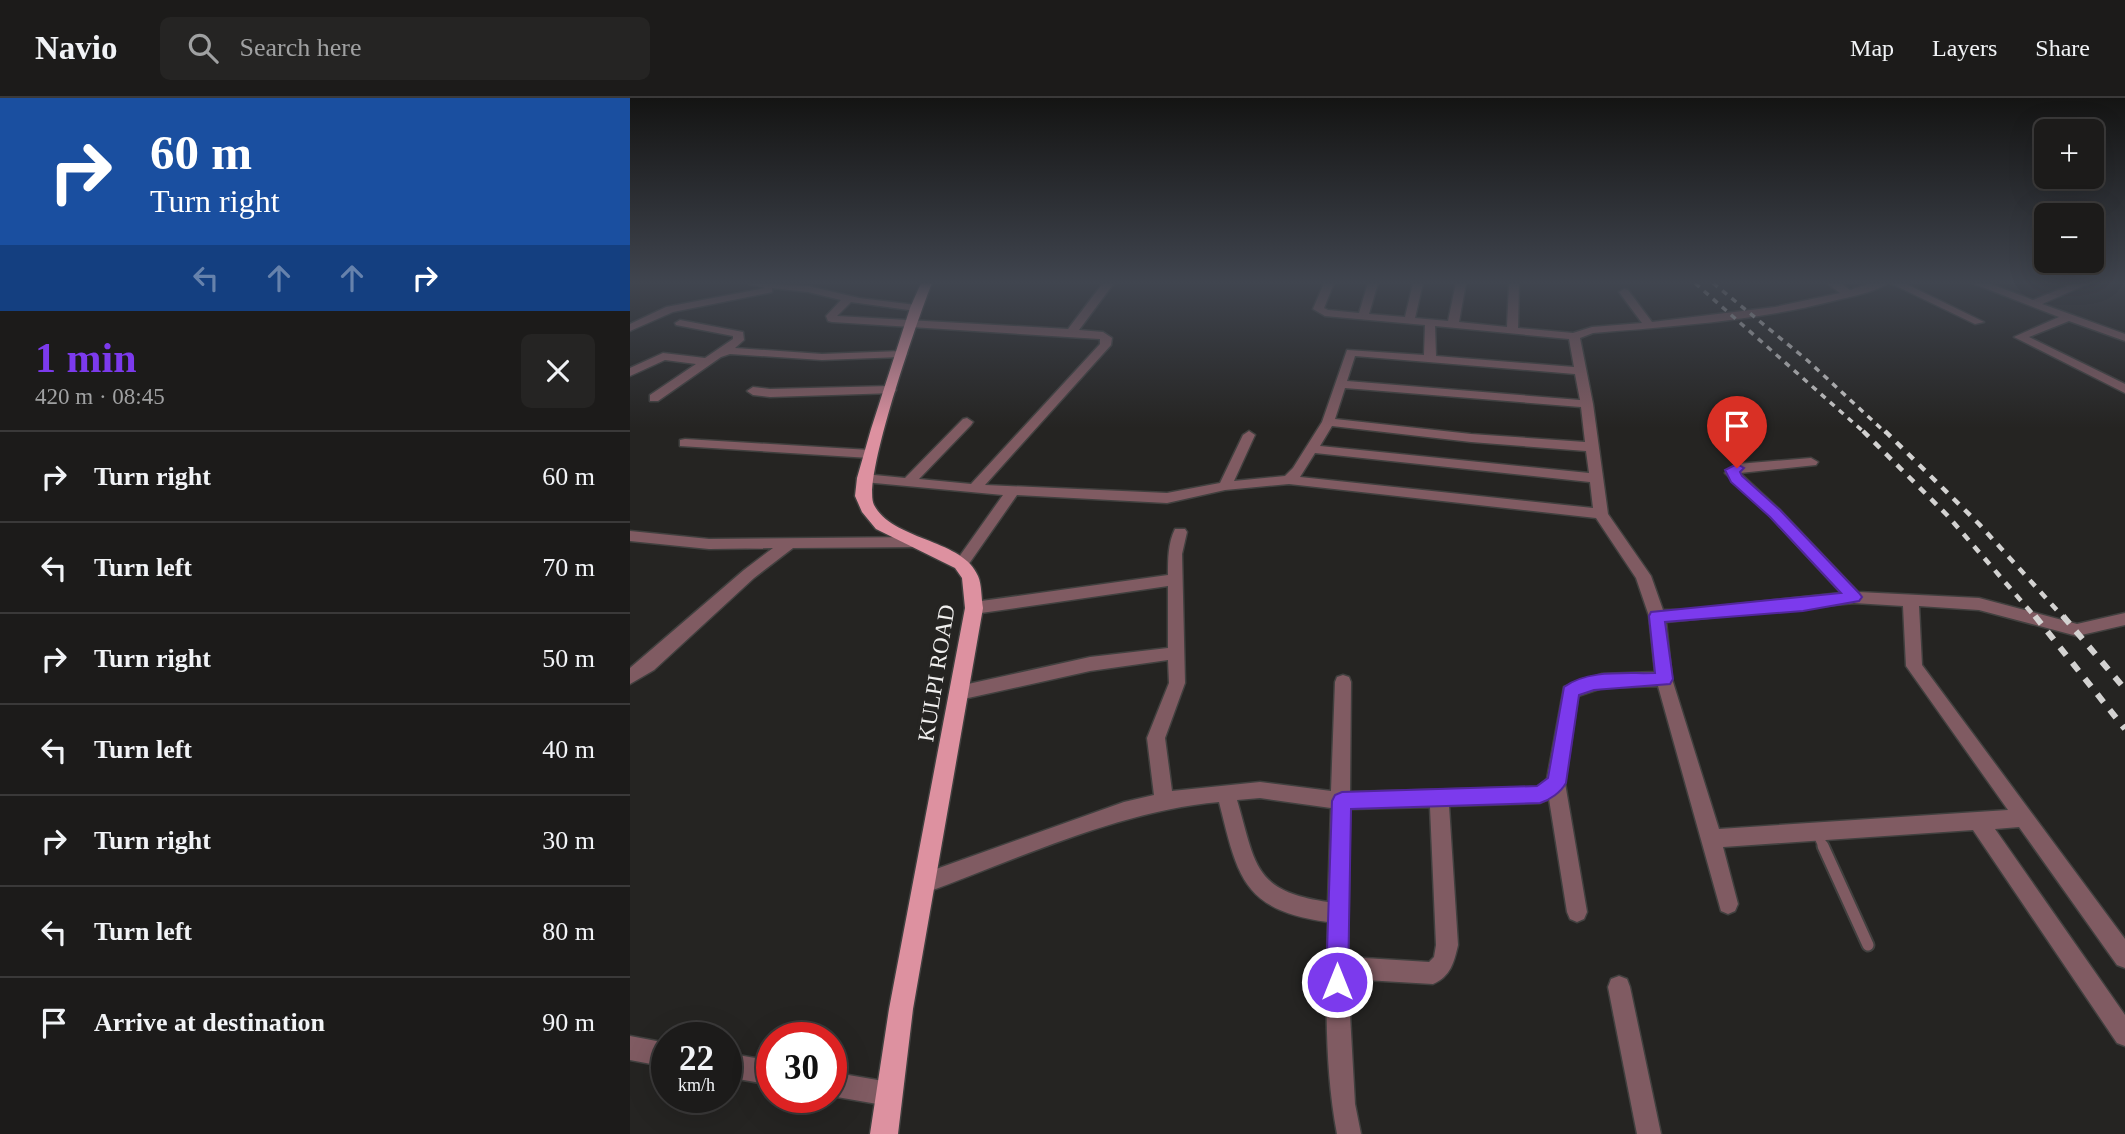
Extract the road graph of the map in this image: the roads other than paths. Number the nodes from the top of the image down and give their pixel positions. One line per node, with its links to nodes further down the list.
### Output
1 (729, 331): 12 (street)
2 (908, 331): 13 (main road)
3 (1064, 331): 9 (street)
4 (1430, 331): 14 (street)
5 (1526, 331): 10 (street)
6 (1588, 331): 10 (street)
7 (2034, 331): 19 (street)
8 (2109, 331): 11 (street)
9 (1070, 332): 37 (street)
10 (1574, 336): 16 (street)
11 (2125, 338)
12 (723, 352): 13 (street); 15 (street)
13 (901, 354): 20 (main road)
14 (1430, 358): 16 (street); 18 (street)
15 (707, 362): 17 (street); 22 (street)
16 (1582, 371): 23 (street)
17 (630, 373)
18 (1343, 384): 23 (street); 25 (street)
19 (2125, 389)
20 (890, 390): 21 (street); 30 (main road)
21 (753, 391)
22 (654, 398)
23 (1587, 404): 28 (street)
24 (967, 422): 35 (street)
25 (1328, 422): 28 (street); 29 (street)
26 (1249, 435): 36 (street)
27 (685, 443): 30 (street)
28 (1592, 447): 33 (street)
29 (1312, 449): 33 (street); 34 (street)
30 (870, 454): 32 (main road)
31 (1811, 461): 46 (street)
32 (864, 478): 35 (street); 42 (main road)
33 (1596, 478): 39 (street)
34 (1289, 480): 36 (street); 39 (street)
35 (909, 482): 37 (street)
36 (1225, 485): 38 (street)
37 (974, 489): 38 (street)
38 (1014, 490): 44 (street)
39 (1601, 514): 49 (street)
40 (1180, 531): 45 (street)
41 (630, 536): 43 (street)
42 (919, 542): 43 (street); 44 (main road)
43 (789, 544): 52 (street)
44 (961, 564): 48 (main road, KULPI ROAD)
45 (1175, 580): 48 (street); 51 (street)
46 (1854, 597): 47 (street); 49 (street)
47 (1911, 600): 50 (street); 61 (street)
48 (974, 608): 55 (main road, KULPI ROAD)
49 (1657, 616): 53 (street)
50 (2125, 619)
51 (1176, 653): 55 (street); 59 (street)
52 (630, 677)
53 (1664, 679): 56 (street); 64 (street)
54 (1343, 682): 60 (street)
55 (959, 693): 65 (main road, KULPI ROAD)
56 (1556, 783): 58 (street); 67 (street)
57 (1226, 793): 59 (street); 60 (street); 68 (street)
58 (1439, 797): 60 (street); 71 (street)
59 (1164, 800): 65 (street)
60 (1342, 801): 68 (street)
61 (2022, 818): 62 (street); 70 (street)
62 (1978, 821): 63 (street); 73 (street)
63 (1816, 832): 64 (street); 69 (lane)
64 (1711, 839): 66 (street)
65 (925, 883): 77 (main road, KULPI ROAD)
66 (1728, 904)
67 (1577, 912)
68 (1337, 914): 71 (street)
69 (1868, 945)
70 (2125, 957)
71 (1337, 967): 79 (street)
72 (1619, 987): 80 (street)
73 (2125, 1035)
74 (630, 1048): 75 (street)
75 (651, 1052)
76 (847, 1087): 77 (street)
77 (889, 1094): 78 (main road, KULPI ROAD)
78 (884, 1134)
79 (1349, 1134)
80 (1649, 1134)

